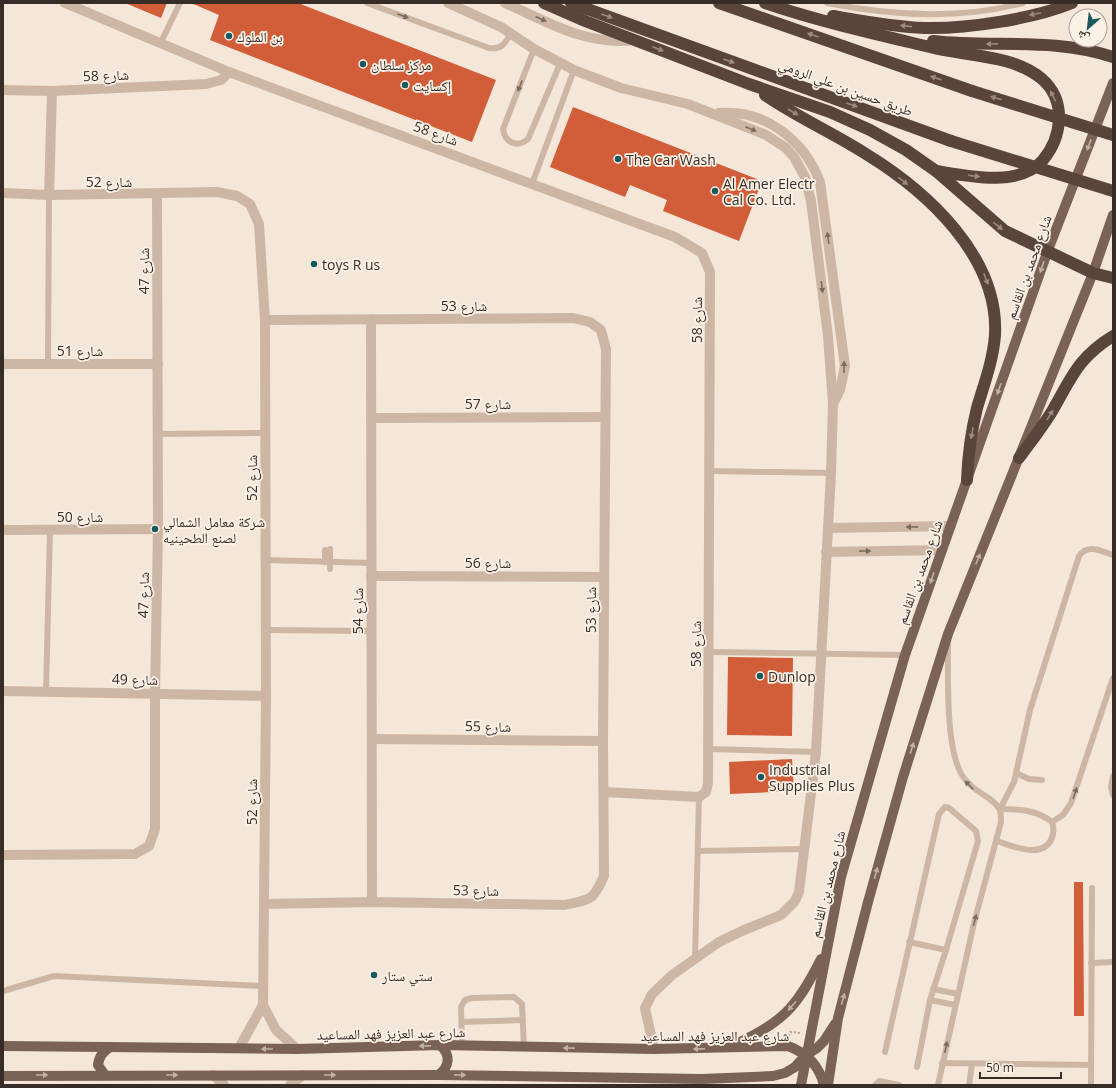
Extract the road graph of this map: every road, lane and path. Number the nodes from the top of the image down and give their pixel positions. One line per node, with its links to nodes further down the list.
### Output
1 (65, 3): 17 (street, شارع 58)
2 (180, 3): 17 (lane)
3 (367, 3): 14 (lane, one-way to 14)
4 (448, 3): 14 (street)
5 (505, 3): 16 (street, one-way to 16)
6 (544, 3): 16 (highway)
7 (571, 3): 31 (highway, طريق حسين بن علي الرومي, one-way to 31, bridge)
8 (719, 3): 28 (highway, one-way to 8, bridge)
9 (765, 3): 13 (highway)
10 (827, 3): 11 (lane)
11 (1023, 3)
12 (1072, 3): 13 (highway, one-way to 13)
13 (782, 9): 15 (highway)
14 (511, 33): 18 (street)
15 (888, 36): 19 (highway, one-way to 15); 29 (highway, one-way to 15)
16 (635, 40): 24 (highway, one-way to 24)
17 (161, 42): 22 (street, شارع 58)
18 (534, 49): 20 (street); 20 (lane, one-way to 20)
19 (1113, 57)
20 (560, 64): 21 (street)
21 (574, 70): 27 (street); 30 (lane)
22 (229, 72): 26 (street, شارع 58); 30 (street, شارع 58)
23 (1113, 83): 36 (main road, شارع محمد بن القاسم, one-way to 36)
24 (749, 84): 29 (highway); 53 (highway, one-way to 53)
25 (3, 90): 26 (street, شارع 58)
26 (52, 91): 33 (street)
27 (715, 114): 45 (street, one-way to 45); 45 (street, one-way to 27)
28 (1113, 135)
29 (936, 171): 36 (highway, one-way to 36)
30 (532, 184): 51 (street, شارع 58)
31 (1113, 191)
32 (3, 193): 33 (street, شارع 52)
33 (49, 195): 34 (street, شارع 52); 43 (lane)
34 (157, 195): 40 (street, شارع 52); 44 (street, شارع 47)
35 (1113, 215): 37 (main road)
36 (1048, 250): 37 (highway); 53 (main road, شارع محمد بن القاسم, one-way to 53)
37 (1093, 273): 38 (highway); 50 (main road)
38 (1113, 278)
39 (371, 319): 40 (street, شارع 53); 46 (street, شارع 53); 47 (street, شارع 54)
40 (265, 320): 48 (street, شارع 52)
41 (1113, 336): 50 (highway, one-way to 41)
42 (3, 364): 43 (street, شارع 51)
43 (48, 364): 44 (street, شارع 51)
44 (158, 364): 49 (street, شارع 47)
45 (833, 404): 52 (street)
46 (604, 417): 47 (street, شارع 57); 68 (street, شارع 53)
47 (371, 418): 65 (street, شارع 54)
48 (265, 433): 49 (lane); 63 (street, شارع 52)
49 (158, 434): 56 (street, شارع 47)
50 (1019, 458): 71 (main road, one-way to 50)
51 (710, 471): 52 (lane); 72 (street, شارع 58)
52 (831, 473): 55 (street)
53 (967, 480): 54 (main road, شارع محمد بن القاسم)
54 (951, 526): 55 (street, one-way to 55); 60 (main road, شارع محمد بن القاسم)
55 (828, 528): 61 (street)
56 (158, 529): 58 (street, شارع 50); 78 (street, شارع 47)
57 (3, 530): 58 (street, شارع 50)
58 (50, 530): 77 (lane)
59 (327, 550): 64 (lane)
60 (942, 550): 61 (street, one-way to 60); 74 (main road, شارع محمد بن القاسم, one-way to 74)
61 (826, 552): 73 (street)
62 (1113, 555): 84 (lane)
63 (266, 560): 64 (lane); 69 (street, شارع 52)
64 (328, 562): 65 (lane); 66 (lane)
65 (371, 563): 67 (street, شارع 54)
66 (330, 569)
67 (371, 576): 68 (street, شارع 56); 70 (street, شارع 54)
68 (604, 577): 81 (street, شارع 53)
69 (266, 630): 70 (lane); 79 (street, شارع 52)
70 (371, 631): 80 (street, شارع 54)
71 (948, 634): 90 (lane, one-way to 71); 112 (main road, one-way to 71)
72 (709, 652): 73 (lane); 82 (street, شارع 58)
73 (820, 655): 74 (lane); 83 (street)
74 (905, 655): 100 (main road, شارع محمد بن القاسم)
75 (1113, 678): 91 (lane, one-way to 75)
76 (3, 691): 77 (street, شارع 49)
77 (46, 691): 78 (street, شارع 49)
78 (155, 693): 79 (street, شارع 49); 95 (street, شارع 47)
79 (266, 696): 98 (street, شارع 52)
80 (372, 739): 81 (street, شارع 55); 97 (street, شارع 54)
81 (603, 741): 87 (street, شارع 53)
82 (708, 749): 83 (lane); 89 (street, شارع 58)
83 (816, 752): 93 (street)
84 (1016, 773): 86 (lane); 90 (lane)
85 (1113, 776): 88 (lane)
86 (1042, 780)
87 (604, 792): 89 (street); 97 (street, شارع 53)
88 (1113, 794)
89 (699, 797): 94 (lane)
90 (1000, 809): 91 (lane); 92 (lane)
91 (1052, 822): 92 (lane)
92 (997, 841): 108 (lane, one-way to 92)
93 (805, 849): 94 (lane); 102 (street)
94 (698, 851): 102 (lane)
95 (3, 854)
96 (1092, 888): 104 (lane)
97 (372, 902): 98 (street, شارع 53)
98 (265, 904): 105 (street, شارع 52)
99 (909, 942): 101 (lane); 101 (lane); 124 (lane)
100 (826, 948): 121 (main road, one-way to 121); 125 (main road, شارع محمد بن القاسم)
101 (946, 950): 106 (lane)
102 (695, 958): 123 (street)
103 (1113, 962): 104 (lane)
104 (1091, 963): 128 (lane)
105 (262, 986): 107 (lane); 110 (street, شارع 52)
106 (933, 989): 108 (lane); 109 (lane)
107 (3, 991)
108 (958, 994): 111 (lane)
109 (930, 1000): 111 (lane); 129 (lane)
110 (263, 1004): 119 (street); 122 (street, شارع 52)
111 (955, 1005): 126 (lane, one-way to 111)
112 (838, 1018): 125 (main road); 142 (main road)
113 (523, 1020): 114 (lane); 114 (lane); 120 (lane)
114 (462, 1022): 117 (lane)
115 (440, 1045): 117 (main road, شارع عبد العزيز فهد المساعيد); 122 (main road, شارع عبد العزيز فهد المساعيد, one-way to 122); 133 (main road)
116 (3, 1046): 118 (main road, شارع عبد العزيز فهد المساعيد)
117 (462, 1046): 120 (main road, شارع عبد العزيز فهد المساعيد)
118 (110, 1047): 119 (main road, شارع عبد العزيز فهد المساعيد); 130 (main road)
119 (239, 1048): 122 (main road, شارع عبد العزيز فهد المساعيد, one-way to 119)
120 (524, 1048): 123 (main road, شارع عبد العزيز فهد المساعيد, one-way to 120)
121 (727, 1048): 123 (main road, شارع عبد العزيز فهد المساعيد, one-way to 123); 125 (main road, شارع عبد العزيز فهد المساعيد)
122 (297, 1049)
123 (654, 1049)
124 (885, 1052)
125 (806, 1055): 135 (main road, شارع عبد العزيز فهد المساعيد); 140 (main road, شارع محمد بن القاسم); 141 (main road)
126 (942, 1063): 127 (lane); 145 (lane)
127 (972, 1064): 128 (lane); 146 (lane)
128 (1091, 1065): 147 (lane)
129 (917, 1067)
130 (105, 1075): 131 (main road, شارع عبد العزيز فهد المساعيد, one-way to 131); 134 (main road, شارع عبد العزيز فهد المساعيد, one-way to 130)
131 (213, 1075): 132 (main road, شارع عبد العزيز فهد المساعيد); 137 (street)
132 (303, 1075): 133 (main road, شارع عبد العزيز فهد المساعيد, one-way to 133); 138 (street)
133 (438, 1075): 136 (main road, شارع عبد العزيز فهد المساعيد, one-way to 136)
134 (3, 1076)
135 (702, 1079): 136 (main road, شارع عبد العزيز فهد المساعيد); 139 (main road)
136 (650, 1082)
137 (224, 1085)
138 (290, 1085)
139 (721, 1085)
140 (801, 1085)
141 (824, 1085)
142 (828, 1085)
143 (875, 1085): 144 (lane)
144 (899, 1085)
145 (938, 1085)
146 (969, 1085)
147 (1091, 1085)

